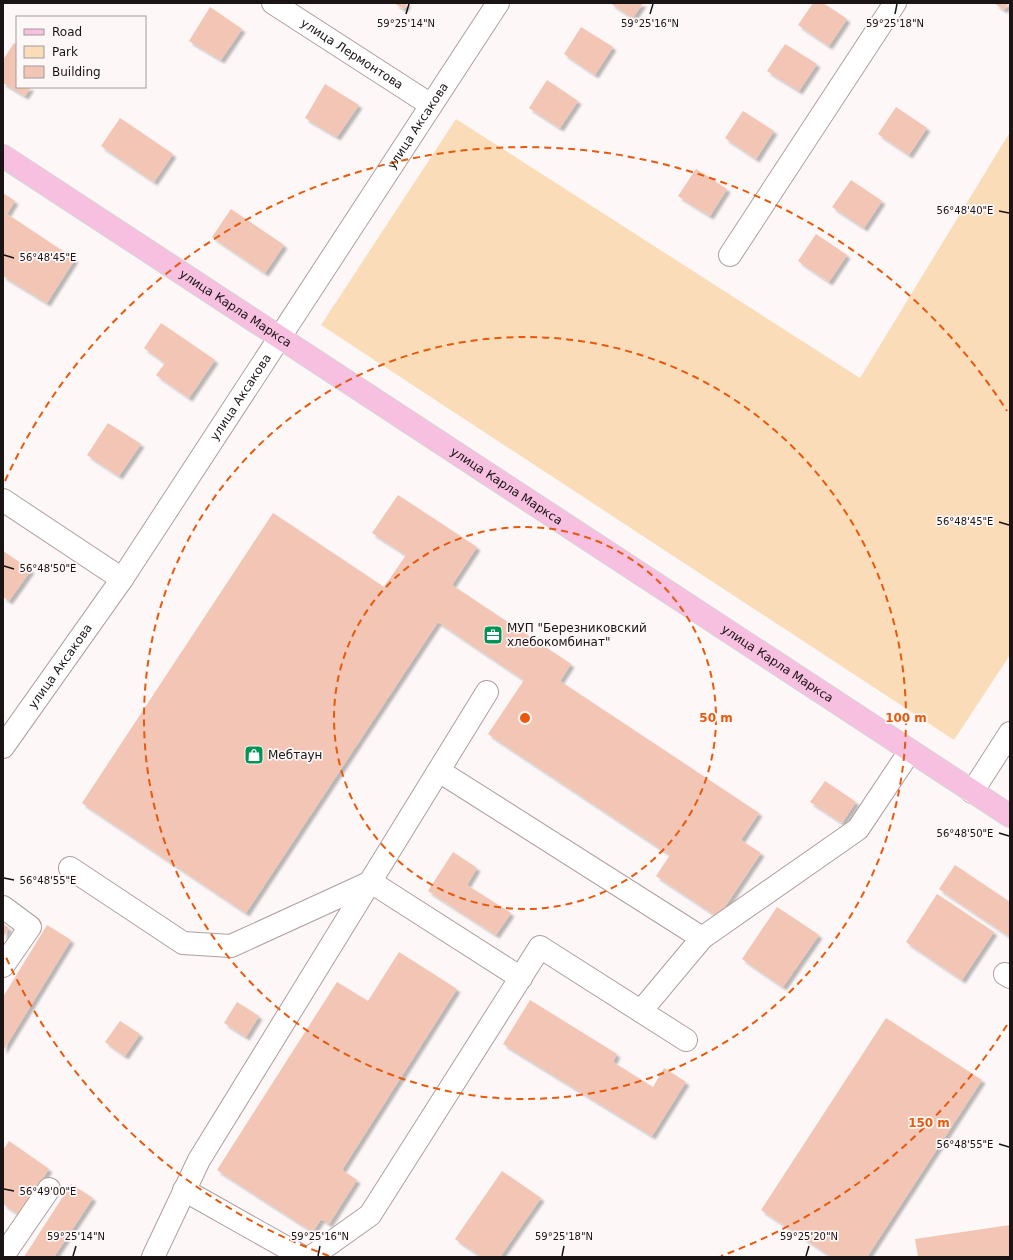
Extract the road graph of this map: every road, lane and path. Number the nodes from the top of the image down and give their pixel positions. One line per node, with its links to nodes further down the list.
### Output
1 (273, 3): 4 (street, улица Лермонтова)
2 (498, 3): 4 (street, улица Аксакова)
3 (895, 3): 6 (street)
4 (431, 105): 7 (street, улица Аксакова)
5 (3, 156): 7 (main road, улица Карла Маркса)
6 (730, 254)
7 (279, 338): 9 (street, улица Аксакова); 13 (main road, улица Карла Маркса)
8 (3, 500): 9 (street)
9 (122, 579): 12 (street, улица Аксакова)
10 (487, 692): 14 (street)
11 (1010, 733): 15 (street)
12 (3, 746)
13 (910, 751): 15 (main road, улица Карла Маркса); 20 (street)
14 (439, 771): 18 (street); 20 (street)
15 (972, 792): 16 (main road, улица Карла Маркса)
16 (1010, 816)
17 (70, 868): 18 (street)
18 (371, 882): 22 (street); 26 (street)
19 (3, 907): 21 (street)
20 (702, 938): 23 (street)
21 (3, 966)
22 (521, 978): 23 (street); 30 (street)
23 (641, 1011): 24 (street)
24 (686, 1040)
25 (49, 1189): 27 (street)
26 (184, 1190): 28 (street); 29 (street)
27 (3, 1256)
28 (153, 1257)
29 (303, 1257)
30 (311, 1257)

